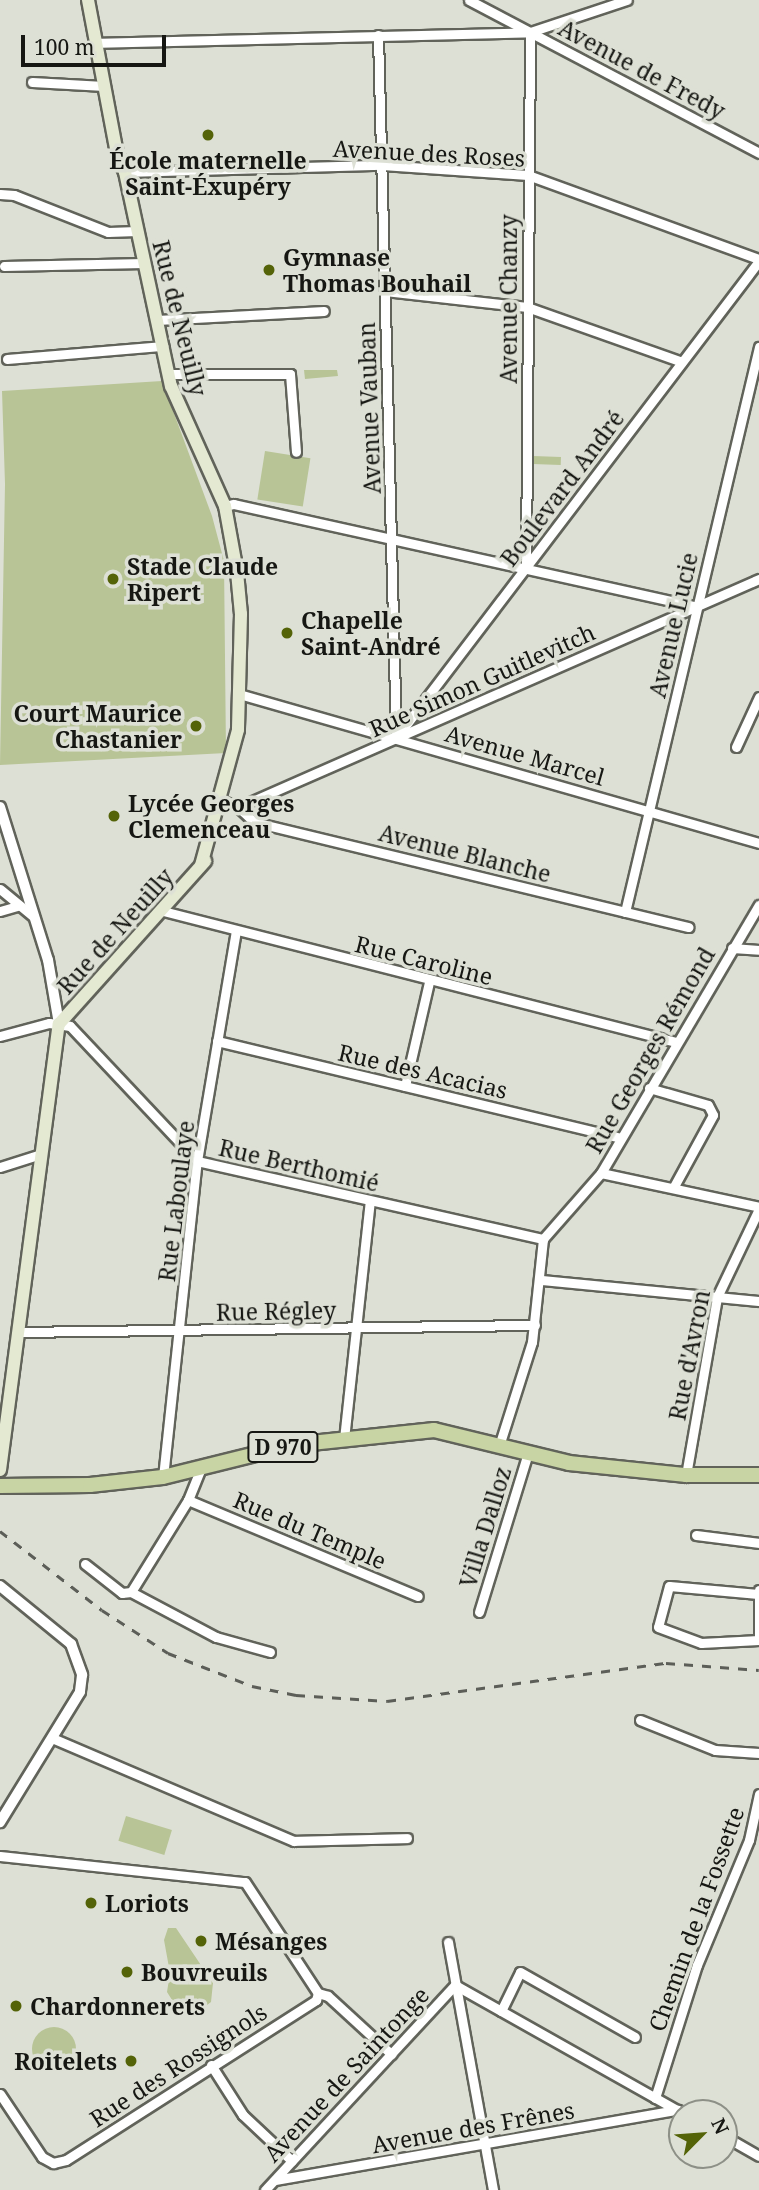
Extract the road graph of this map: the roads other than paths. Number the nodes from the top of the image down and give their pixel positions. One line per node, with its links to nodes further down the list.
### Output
1 (88, 0): 6 (main road, Rue de Neuilly)
2 (469, 0): 4 (street, Avenue de Fredy)
3 (627, 0): 4 (street)
4 (530, 32): 5 (street); 9 (street, Avenue de Fredy); 12 (street, Avenue Chanzy)
5 (378, 35): 6 (street); 10 (street, Avenue Vauban)
6 (95, 43): 8 (main road, Rue de Neuilly)
7 (32, 82): 8 (street)
8 (104, 86): 11 (main road, Rue de Neuilly)
9 (759, 153)
10 (382, 165): 11 (street, Avenue des Roses); 12 (street, Avenue des Roses); 18 (street, Avenue Vauban)
11 (129, 172): 14 (main road, Rue de Neuilly)
12 (528, 175): 15 (street, Avenue des Roses); 19 (street, Avenue Chanzy)
13 (0, 194): 14 (street)
14 (136, 227): 16 (main road, Rue de Neuilly)
15 (759, 260): 25 (street, Boulevard André)
16 (144, 263): 17 (street); 21 (main road, Rue de Neuilly)
17 (4, 266)
18 (385, 291): 19 (street); 29 (street, Avenue Vauban)
19 (527, 307): 25 (street); 30 (street, Avenue Chanzy)
20 (324, 311): 21 (street)
21 (157, 320): 22 (main road, Rue de Neuilly)
22 (163, 346): 24 (street); 26 (main road, Rue de Neuilly)
23 (759, 347): 32 (street, Avenue Lucie)
24 (7, 359)
25 (682, 362): 30 (street, Boulevard André)
26 (169, 374): 27 (street); 28 (main road, Rue de Neuilly)
27 (296, 453)
28 (225, 506): 29 (street); 33 (main road, Rue de Neuilly)
29 (392, 537): 30 (street); 36 (street, Avenue Vauban)
30 (526, 567): 32 (street); 36 (street, Boulevard André)
31 (759, 579): 32 (street, Rue Simon Guitlevitch)
32 (697, 607): 36 (street, Rue Simon Guitlevitch); 40 (street, Avenue Lucie)
33 (239, 694): 36 (street, Avenue Marcel); 38 (main road, Rue de Neuilly)
34 (759, 696): 35 (street)
35 (755, 716): 37 (street)
36 (396, 738): 38 (street, Rue Simon Guitlevitch); 40 (street, Avenue Marcel)
37 (736, 747)
38 (228, 803): 46 (main road, Rue de Neuilly); 47 (street, Avenue Blanche)
39 (0, 807): 48 (street)
40 (650, 811): 41 (street, Avenue Marcel); 47 (street, Avenue Lucie)
41 (759, 843)
42 (0, 889): 44 (street)
43 (759, 905): 51 (street, Rue Georges Rémond)
44 (17, 906): 45 (street); 48 (street)
45 (0, 911)
46 (163, 911): 50 (street, Rue Caroline); 54 (main road, Rue de Neuilly)
47 (625, 912): 49 (street, Avenue Blanche)
48 (34, 917): 54 (street)
49 (689, 927)
50 (236, 931): 53 (street, Rue Caroline); 56 (street, Rue Laboulaye)
51 (732, 948): 52 (street); 57 (street, Rue Georges Rémond)
52 (759, 950)
53 (429, 982): 57 (street, Rue Caroline); 58 (street)
54 (59, 1024): 55 (street); 61 (main road); 62 (street, Rue Berthomié)
55 (0, 1036)
56 (217, 1041): 58 (street, Rue des Acacias); 62 (street, Rue Laboulaye)
57 (676, 1042): 59 (street, Rue Georges Rémond)
58 (405, 1086): 60 (street, Rue des Acacias)
59 (649, 1088): 60 (street, Rue Georges Rémond); 65 (street)
60 (621, 1138): 64 (street, Rue Georges Rémond)
61 (41, 1154): 63 (street); 74 (main road)
62 (197, 1161): 66 (street, Rue Berthomié); 75 (street, Rue Laboulaye)
63 (0, 1167)
64 (601, 1173): 65 (street); 68 (street, Rue Georges Rémond)
65 (673, 1188): 67 (street)
66 (370, 1201): 68 (street, Rue Berthomié); 73 (street)
67 (759, 1208): 70 (street, Rue d'Avron)
68 (543, 1238): 69 (street)
69 (541, 1280): 70 (street); 72 (street)
70 (717, 1297): 71 (street); 81 (street, Rue d'Avron)
71 (759, 1301)
72 (535, 1325): 73 (street, Rue Régley); 77 (street)
73 (356, 1329): 75 (street, Rue Régley); 76 (street)
74 (18, 1332): 75 (street, Rue Régley); 80 (main road)
75 (180, 1333): 83 (street, Rue Laboulaye)
76 (344, 1439): 77 (main road, D 970); 79 (main road, D 970)
77 (499, 1446): 78 (main road, D 970)
78 (528, 1453): 81 (main road, D 970); 93 (street, Villa Dalloz)
79 (201, 1468): 83 (main road, D 970); 85 (street)
80 (0, 1470)
81 (686, 1475): 82 (main road, D 970)
82 (759, 1475)
83 (163, 1477): 84 (main road, D 970)
84 (0, 1486)
85 (188, 1500): 90 (street); 92 (street, Rue du Temple)
86 (696, 1535): 87 (street)
87 (759, 1543)
88 (85, 1564): 90 (street)
89 (0, 1586): 97 (street)
90 (131, 1592): 95 (street)
91 (759, 1592): 94 (street); 94 (street)
92 (418, 1596)
93 (479, 1612)
94 (759, 1638)
95 (270, 1651)
96 (639, 1720): 98 (street)
97 (52, 1738): 101 (street); 102 (street)
98 (759, 1753)
99 (759, 1794): 100 (street, Chemin de la Fossette)
100 (759, 1806): 112 (street, Chemin de la Fossette)
101 (0, 1822)
102 (407, 1838)
103 (1, 1856): 106 (street)
104 (449, 1942): 105 (street)
105 (455, 1985): 107 (street); 109 (street, Avenue de Saintonge); 116 (street)
106 (318, 1993): 109 (street); 110 (street, Rue des Rossignols)
107 (501, 2011): 108 (street); 112 (street)
108 (635, 2038)
109 (391, 2054): 118 (street, Avenue de Saintonge)
110 (211, 2065): 111 (street, Rue des Rossignols); 118 (street)
111 (0, 2094)
112 (655, 2098): 113 (street)
113 (668, 2105)
114 (668, 2114): 116 (street, Avenue des Frênes)
115 (738, 2144): 117 (street)
116 (485, 2145): 119 (street, Avenue des Frênes); 121 (street)
117 (759, 2156)
118 (292, 2161): 119 (street, Avenue de Saintonge)
119 (275, 2180): 120 (street, Avenue de Saintonge)
120 (265, 2190)
121 (493, 2190)

